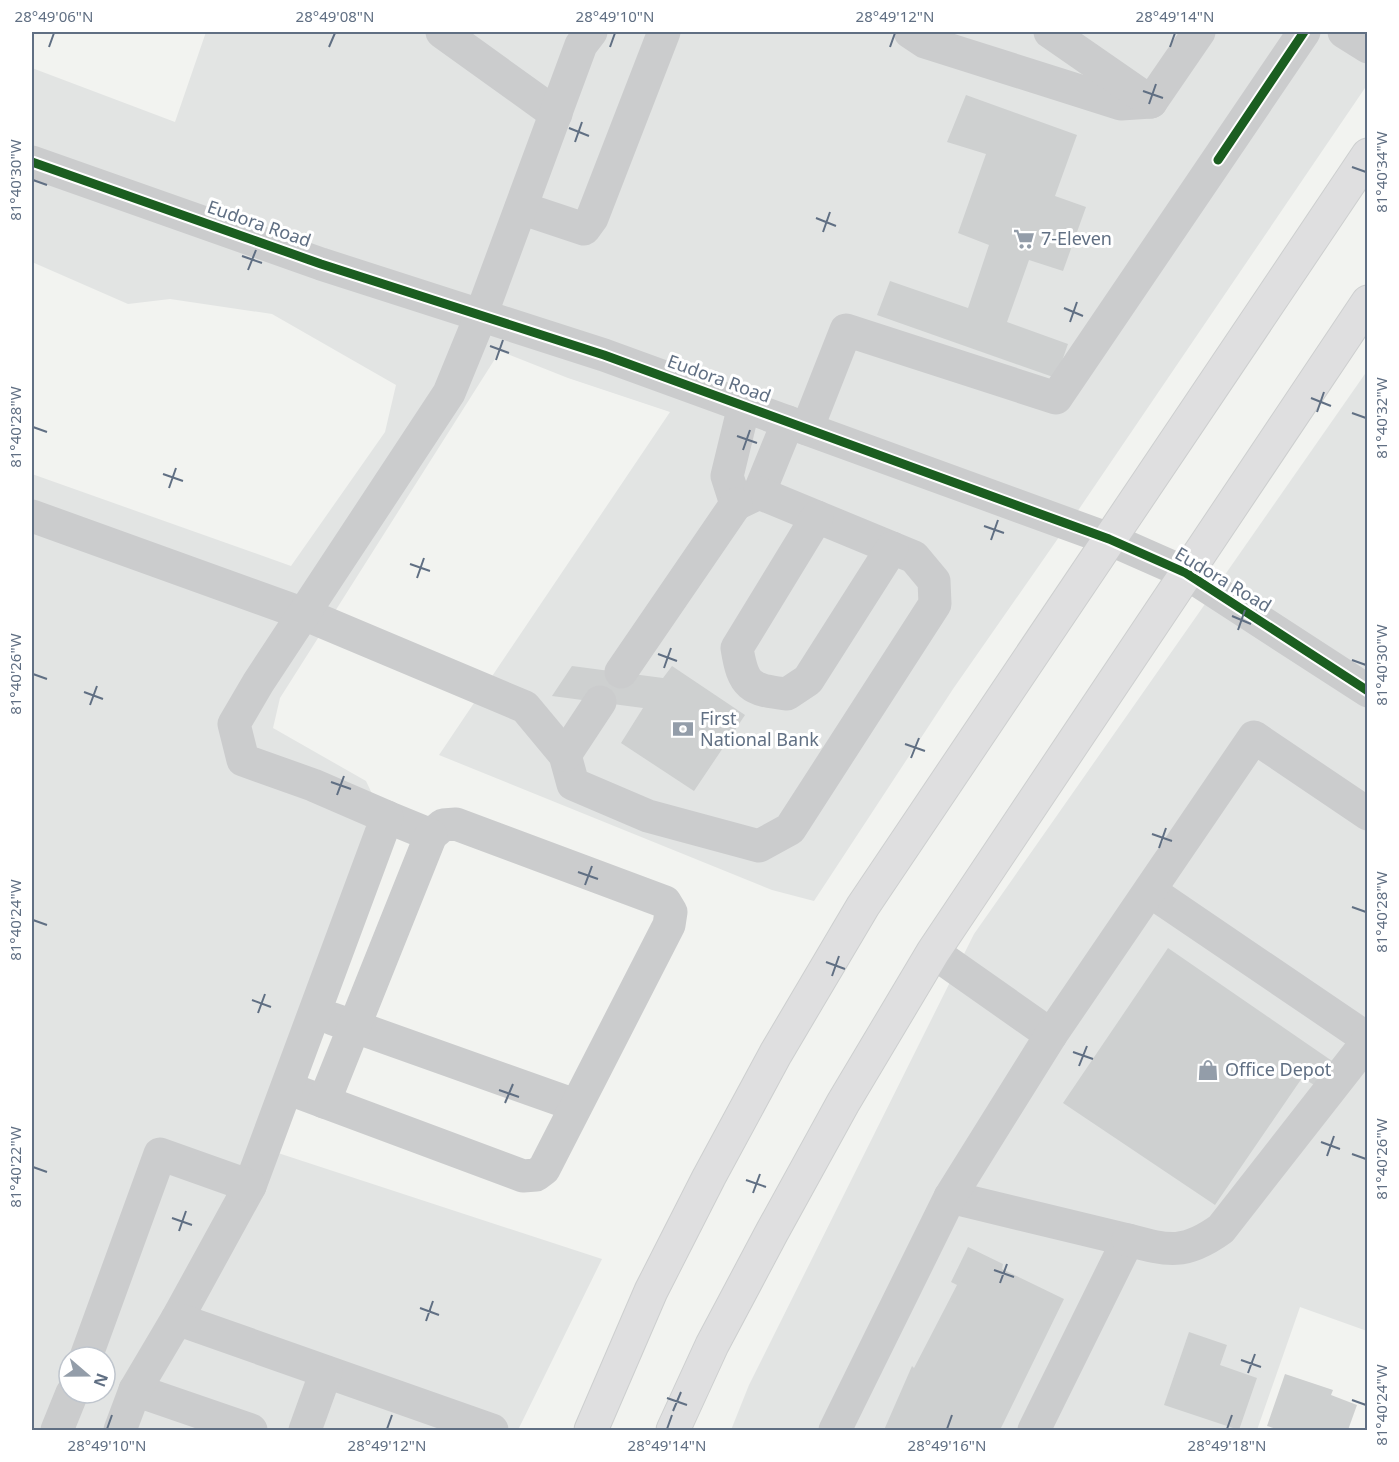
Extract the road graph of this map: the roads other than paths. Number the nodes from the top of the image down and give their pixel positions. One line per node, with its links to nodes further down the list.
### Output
1 (442, 32): 11 (street)
2 (591, 32): 11 (street)
3 (664, 32): 14 (street)
4 (910, 32): 10 (street)
5 (1050, 32): 10 (street)
6 (1200, 32): 10 (street)
7 (1304, 32): 18 (street)
8 (1344, 32): 9 (street)
9 (1368, 47)
10 (1151, 102)
11 (556, 114): 14 (street)
12 (1368, 155): 22 (main road)
13 (32, 162): 15 (street, Eudora Road)
14 (521, 208): 15 (street)
15 (481, 315): 17 (street, Eudora Road); 25 (street)
16 (1363, 318): 24 (main road)
17 (744, 406): 18 (street, Eudora Road); 19 (street)
18 (797, 425): 19 (street); 22 (street, Eudora Road)
19 (747, 499): 21 (street); 26 (street)
20 (32, 516): 25 (street)
21 (817, 517): 23 (street); 23 (street)
22 (1109, 539): 24 (street, Eudora Road); 55 (main road)
23 (891, 548): 29 (street)
24 (1186, 573): 27 (street, Eudora Road); 34 (main road)
25 (304, 614): 29 (street); 31 (street)
26 (621, 672)
27 (1368, 691)
28 (600, 702): 29 (street)
29 (565, 755)
30 (1368, 814): 33 (street)
31 (387, 817): 32 (street); 35 (street)
32 (431, 835): 36 (street); 41 (street)
33 (1155, 883): 37 (street); 38 (street)
34 (933, 952): 37 (street); 56 (main road)
35 (315, 1012): 36 (street); 39 (street)
36 (354, 1027): 40 (street); 41 (street)
37 (1051, 1035): 43 (street)
38 (1367, 1036): 44 (street)
39 (287, 1088): 40 (street); 42 (street)
40 (324, 1102): 41 (street)
41 (575, 1105)
42 (250, 1186): 45 (street); 46 (street)
43 (950, 1197): 44 (street); 57 (street)
44 (1128, 1240): 58 (street)
45 (177, 1319): 47 (street); 48 (street)
46 (90, 1345)
47 (326, 1372): 53 (street); 54 (street)
48 (135, 1390): 50 (street); 52 (street)
49 (67, 1405): 51 (street)
50 (230, 1427)
51 (57, 1431)
52 (120, 1431)
53 (304, 1431)
54 (492, 1431)
55 (591, 1431)
56 (673, 1431)
57 (835, 1431)
58 (1035, 1431)

